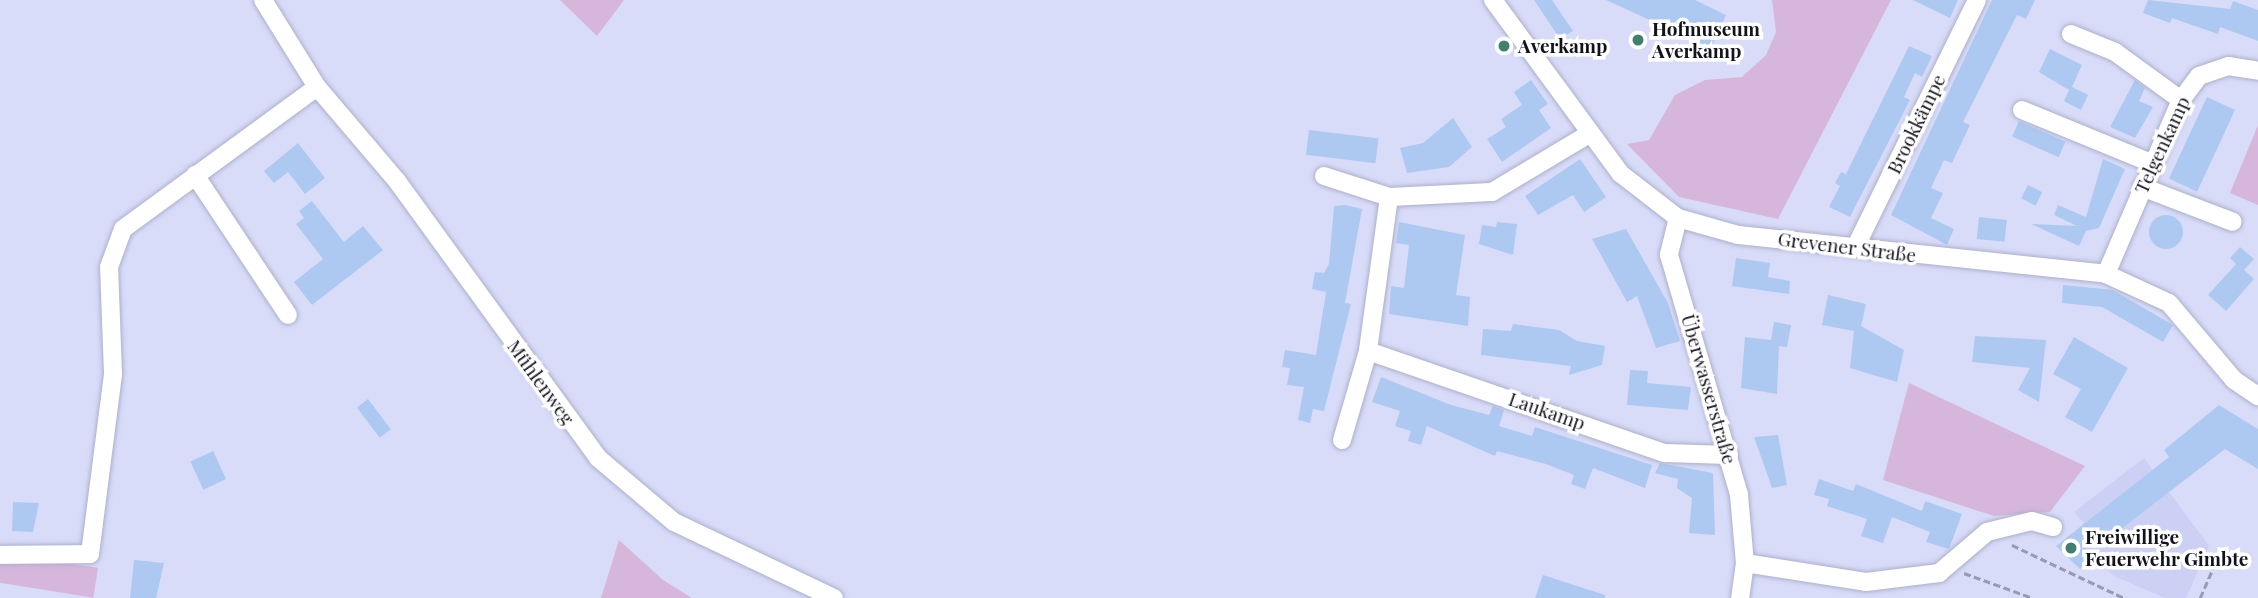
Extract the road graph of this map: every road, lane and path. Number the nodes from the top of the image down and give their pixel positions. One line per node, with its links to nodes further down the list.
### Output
1 (263, 0): 6 (street, Mühlenweg)
2 (1493, 0): 9 (street, Grevener Straße)
3 (1977, 0): 17 (street, Brookkämpe)
4 (2071, 33): 7 (street)
5 (2258, 71): 7 (street, Telgenkamp)
6 (317, 87): 11 (street); 30 (street, Mühlenweg)
7 (2181, 100): 10 (street, Telgenkamp)
8 (2022, 110): 10 (street)
9 (1588, 134): 14 (street); 15 (street, Grevener Straße)
10 (2151, 163): 13 (street, Telgenkamp)
11 (195, 175): 19 (street); 26 (street)
12 (1324, 176): 14 (street)
13 (2142, 187): 16 (street); 18 (street, Telgenkamp)
14 (1389, 197): 20 (street)
15 (1678, 218): 17 (street, Grevener Straße); 23 (street, Überwasserstraße)
16 (2233, 222)
17 (1854, 248): 18 (street, Grevener Straße)
18 (2106, 274): 21 (street, Grevener Straße)
19 (288, 315)
20 (1368, 351): 22 (street); 23 (street, Laukamp)
21 (2258, 396)
22 (1342, 440)
23 (1729, 455): 28 (street, Überwasserstraße)
24 (2053, 527): 25 (street)
25 (1987, 532): 29 (street); 33 (path)
26 (0, 555)
27 (2217, 559): 34 (path)
28 (1745, 563): 29 (street); 31 (street, Überwasserstraße)
29 (1944, 569): 32 (path)
30 (834, 598)
31 (1740, 598)
32 (2033, 598)
33 (2124, 598)
34 (2200, 598)

